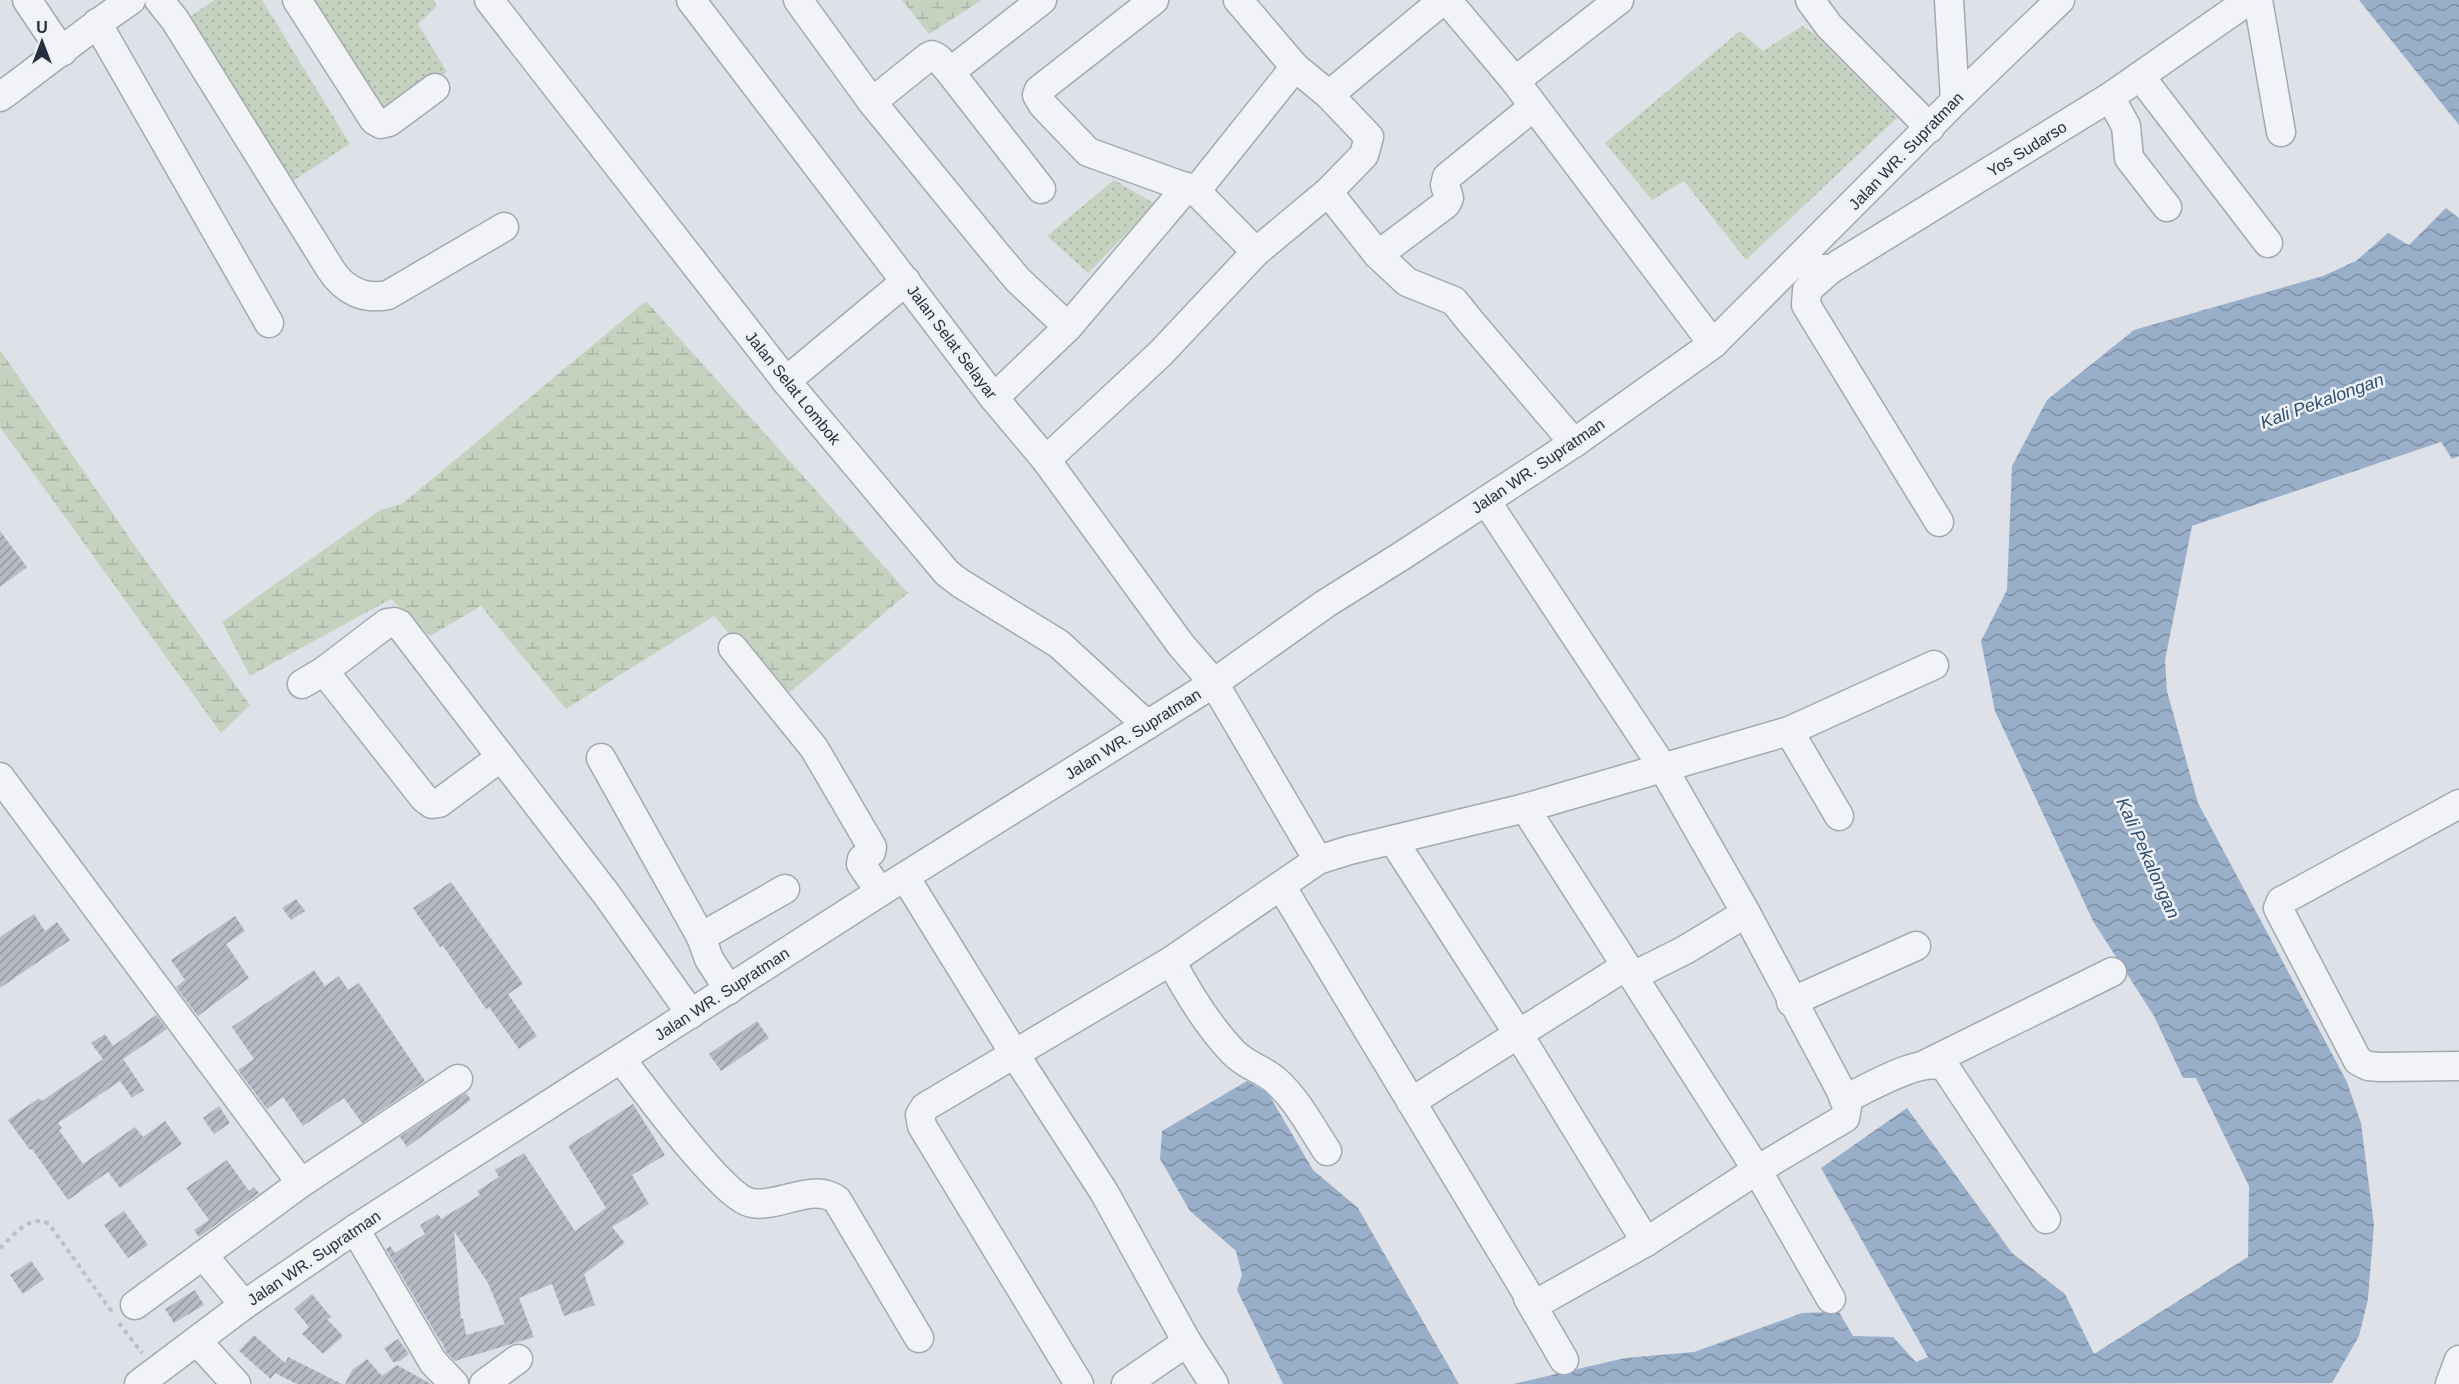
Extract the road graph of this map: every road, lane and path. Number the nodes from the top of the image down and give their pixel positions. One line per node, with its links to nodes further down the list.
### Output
1 (27, 0): 19 (street)
2 (131, 0): 18 (street)
3 (159, 0): 37 (street)
4 (297, 0): 24 (street)
5 (489, 0): 47 (street, Jalan Selat Lombok)
6 (691, 0): 43 (street, Jalan Selat Selayar)
7 (798, 0): 29 (street)
8 (1042, 0): 21 (street)
9 (1154, 0): 34 (street)
10 (1238, 0): 20 (street)
11 (1445, 0): 23 (street); 25 (street)
12 (1619, 0): 23 (street)
13 (1810, 0): 31 (street)
14 (1948, 0): 28 (street)
15 (2060, 0): 28 (street, Jalan WR. Supratman)
16 (2249, 0): 22 (street, Yos Sudarso)
17 (2258, 0): 32 (street)
18 (97, 23): 19 (street); 44 (street)
19 (62, 52): 26 (street)
20 (1295, 66): 25 (street); 34 (street)
21 (950, 72): 29 (street); 33 (street)
22 (2140, 76): 27 (street, Yos Sudarso); 38 (street)
23 (1515, 81): 30 (street)
24 (435, 88)
25 (1329, 95): 35 (street)
26 (0, 97)
27 (2110, 97): 36 (street); 42 (street, Yos Sudarso)
28 (1955, 100): 31 (street, Jalan WR. Supratman)
29 (872, 102): 45 (street)
30 (1533, 107): 40 (street); 46 (street)
31 (1930, 128): 41 (street, Jalan WR. Supratman)
32 (2281, 132)
33 (1041, 189)
34 (1191, 189): 39 (street); 45 (street)
35 (1328, 192): 39 (street); 40 (street)
36 (2167, 207)
37 (504, 227)
38 (2268, 243)
39 (1256, 252): 50 (street)
40 (1378, 255): 49 (street)
41 (1795, 263): 42 (street); 46 (street, Jalan WR. Supratman)
42 (1832, 269): 52 (street, Yos Sudarso)
43 (906, 281): 47 (street); 48 (street, Jalan Selat Selayar)
44 (269, 323)
45 (1068, 327): 48 (street)
46 (1713, 344): 49 (street, Jalan WR. Supratman)
47 (786, 381): 56 (street, Jalan Selat Lombok)
48 (994, 398): 50 (street, Jalan Selat Selayar)
49 (1574, 443): 51 (street, Jalan WR. Supratman)
50 (1046, 460): 55 (street, Jalan Selat Selayar)
51 (1486, 501): 55 (street, Jalan WR. Supratman); 60 (street)
52 (1939, 522)
53 (733, 648): 67 (street)
54 (1934, 665): 57 (street)
55 (1209, 677): 56 (street, Jalan WR. Supratman); 66 (street, Jalan Selat Selayar)
56 (1147, 725): 68 (street, Jalan WR. Supratman)
57 (1789, 731): 60 (street); 64 (street)
58 (501, 757): 58 (street); 77 (street)
59 (601, 758): 74 (street)
60 (1662, 766): 63 (street); 71 (street)
61 (0, 777): 89 (street)
62 (2459, 804): 83 (street)
63 (1525, 808): 65 (street); 75 (street)
64 (1839, 816)
65 (1393, 840): 66 (street); 79 (street)
66 (1318, 860): 69 (street)
67 (870, 877): 68 (street, Jalan WR. Supratman); 74 (street, Jalan WR. Supratman)
68 (905, 877): 80 (street)
69 (1281, 886): 73 (street); 86 (street)
70 (785, 889): 74 (street)
71 (1746, 913): 75 (street); 78 (street)
72 (1916, 946): 78 (street)
73 (1171, 961): 80 (street); 87 (street)
74 (714, 966): 77 (street, Jalan WR. Supratman)
75 (1630, 971): 79 (street); 88 (street)
76 (2112, 972): 82 (street)
77 (682, 1001): 81 (street, Jalan WR. Supratman)
78 (1791, 1002): 85 (street)
79 (1519, 1035): 86 (street); 92 (street)
80 (1014, 1053): 101 (street); 109 (street)
81 (621, 1059): 91 (street, Jalan WR. Supratman); 99 (street)
82 (1926, 1064): 85 (street); 90 (street)
83 (2459, 1066)
84 (458, 1079): 89 (street)
85 (1845, 1099): 88 (street)
86 (1411, 1102): 95 (street)
87 (1327, 1151)
88 (1757, 1170): 92 (street); 96 (street)
89 (301, 1183): 94 (street)
90 (2046, 1219)
91 (356, 1229): 98 (street, Jalan WR. Supratman); 107 (street)
92 (1646, 1242): 95 (street)
93 (0, 1248): 105 (path)
94 (203, 1255): 97 (street); 98 (street)
95 (1528, 1298): 103 (street)
96 (1831, 1299)
97 (135, 1305)
98 (244, 1305): 100 (street, Jalan WR. Supratman)
99 (919, 1338)
100 (197, 1341): 105 (street, Jalan WR. Supratman); 106 (street)
101 (1187, 1342): 110 (street); 111 (street)
102 (518, 1359): 108 (street)
103 (1564, 1360)
104 (2459, 1360): 112 (street)
105 (147, 1378)
106 (236, 1384)
107 (454, 1384)
108 (484, 1384)
109 (1079, 1384)
110 (1126, 1384)
111 (1214, 1384)
112 (2450, 1384)

